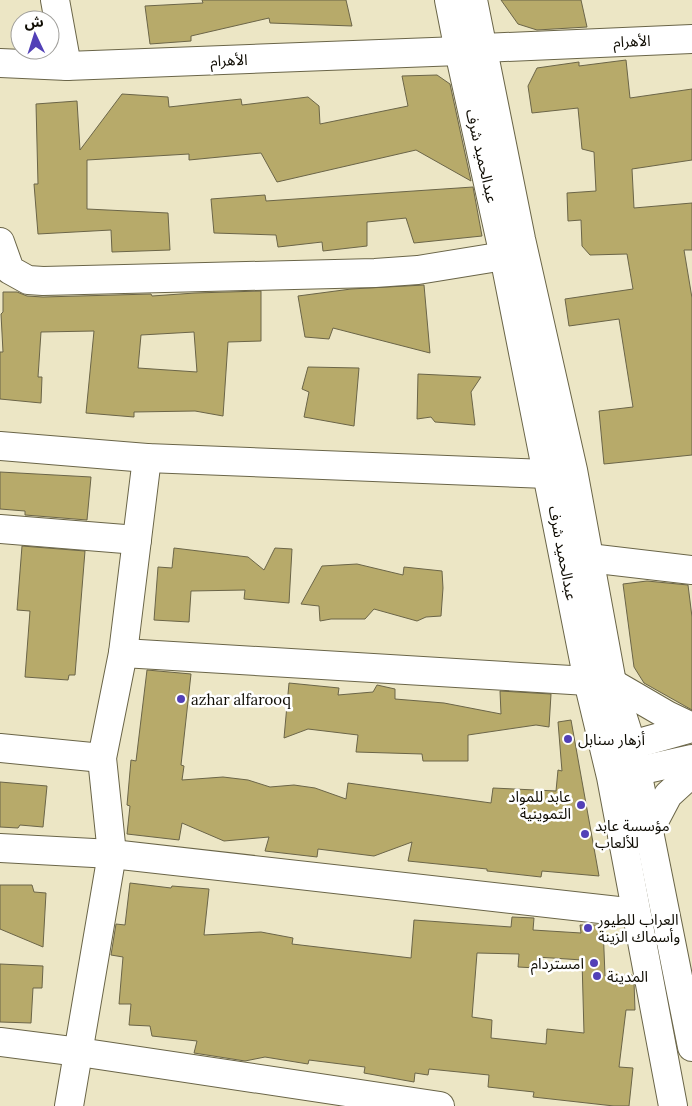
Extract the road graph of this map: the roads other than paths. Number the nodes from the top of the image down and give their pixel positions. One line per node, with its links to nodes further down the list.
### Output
1 (55, 0): 7 (street)
2 (449, 0): 5 (street, عبدالحميد شرف)
3 (473, 0): 5 (street, عبدالحميد شرف)
4 (692, 39): 5 (street, الأهرام)
5 (471, 49): 7 (street, الأهرام); 9 (street, عبدالحميد شرف); 12 (street, عبدالحميد شرف)
6 (0, 63): 7 (street, الأهرام)
7 (67, 66)
8 (0, 242): 9 (street)
9 (504, 256): 12 (street, عبدالحميد شرف)
10 (0, 446): 11 (street)
11 (147, 458): 12 (street); 14 (street)
12 (560, 472): 15 (street, عبدالحميد شرف); 18 (street, عبدالحميد شرف)
13 (0, 529): 14 (street)
14 (137, 540): 17 (street)
15 (590, 558): 16 (street); 18 (street, عبدالحميد شرف)
16 (692, 570)
17 (123, 653): 18 (street); 21 (street)
18 (600, 682): 19 (street); 22 (street, عبدالحميد شرف); 24 (street, عبدالحميد شرف)
19 (692, 727): 22 (street)
20 (0, 748): 21 (street)
21 (102, 758): 28 (street)
22 (634, 758): 23 (street); 24 (street); 26 (street, عبدالحميد شرف)
23 (692, 759)
24 (608, 765): 29 (street, عبدالحميد شرف)
25 (692, 773): 26 (street)
26 (649, 831): 31 (street, عبدالحميد شرف)
27 (0, 848): 28 (street)
28 (112, 854): 29 (street); 32 (street)
29 (636, 913): 35 (street, عبدالحميد شرف)
30 (0, 1042): 32 (street)
31 (692, 1047)
32 (79, 1052): 33 (street); 34 (street)
33 (69, 1106)
34 (440, 1106)
35 (673, 1106)

